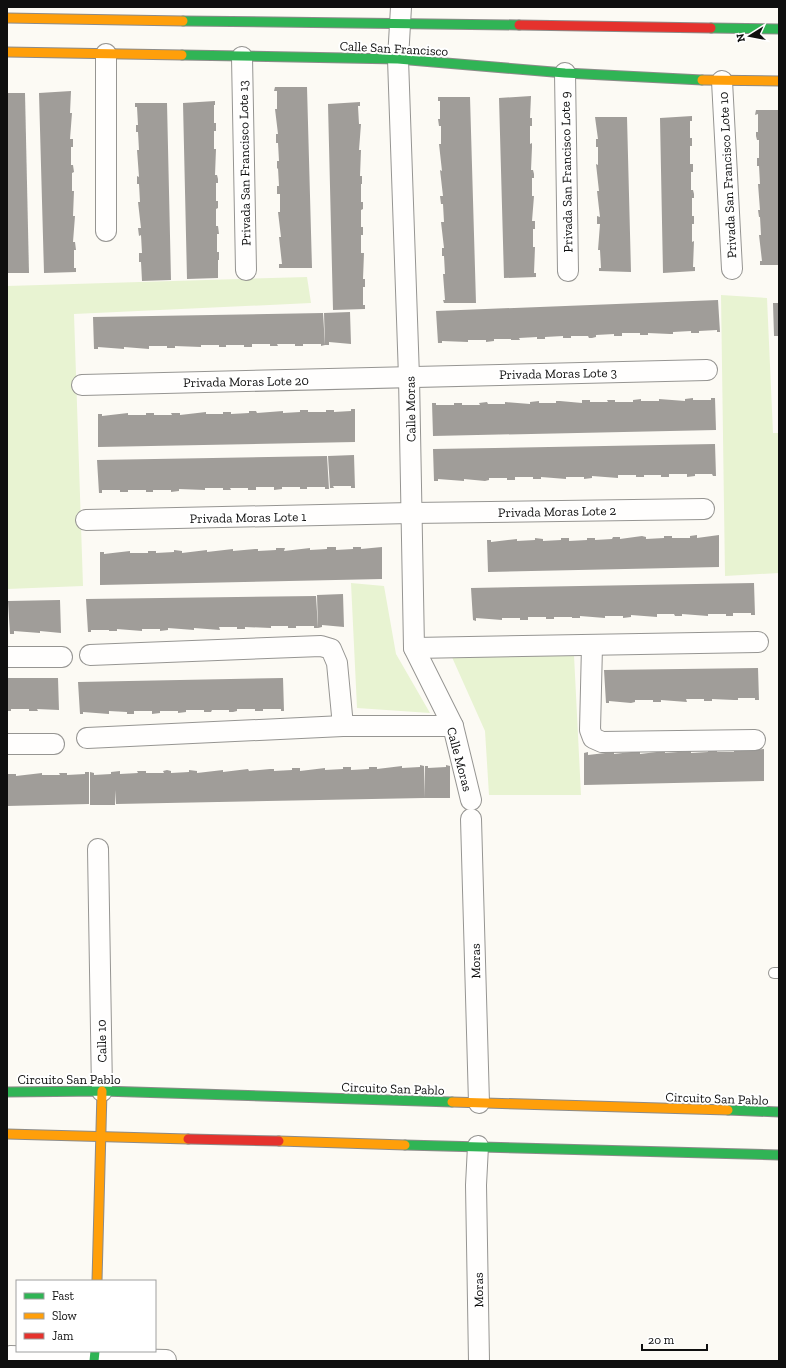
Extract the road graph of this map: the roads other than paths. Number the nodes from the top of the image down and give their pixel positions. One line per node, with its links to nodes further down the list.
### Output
1 (401, 15): 2 (street, Calle San Francisco); 3 (street, Calle San Francisco); 7 (street, Calle Moras)
2 (7, 18)
3 (779, 29)
4 (7, 52): 5 (street, Calle San Francisco)
5 (106, 54): 6 (street, Calle San Francisco); 11 (street)
6 (242, 57): 7 (street, Calle San Francisco); 13 (street, Privada San Francisco Lote 13)
7 (398, 59): 8 (street, Calle San Francisco); 16 (street, Calle Moras)
8 (565, 73): 9 (street, Calle San Francisco); 14 (street, Privada San Francisco Lote 9)
9 (722, 81): 10 (street, Calle San Francisco); 12 (street, Privada San Francisco Lote 10)
10 (779, 81)
11 (106, 231)
12 (732, 269)
13 (246, 270)
14 (568, 271)
15 (707, 370): 16 (street, Privada Moras Lote 3)
16 (409, 376): 17 (street, Privada Moras Lote 20); 19 (street, Calle Moras)
17 (82, 385)
18 (704, 509): 19 (street, Privada Moras Lote 2)
19 (411, 513): 20 (street, Privada Moras Lote 1); 23 (street, Calle Moras)
20 (86, 520)
21 (758, 642): 22 (street)
22 (592, 646): 23 (street); 30 (street)
23 (414, 648): 28 (street, Calle Moras)
24 (90, 655): 27 (street)
25 (7, 657): 26 (street)
26 (62, 657)
27 (343, 726): 28 (street); 29 (street)
28 (453, 726): 33 (street, Calle Moras)
29 (87, 738)
30 (754, 740)
31 (7, 744): 32 (street)
32 (54, 744)
33 (471, 800)
34 (471, 819): 38 (street, Moras)
35 (98, 849): 36 (street, Calle 10)
36 (102, 1091): 37 (street, Circuito San Pablo); 38 (street, Circuito San Pablo); 41 (street, Calle 10)
37 (7, 1092)
38 (478, 1103): 39 (street, Circuito San Pablo)
39 (779, 1112)
40 (7, 1134): 41 (street)
41 (102, 1136): 42 (street); 44 (street, Calle 10)
42 (478, 1146): 43 (street); 48 (street, Moras)
43 (779, 1155)
44 (97, 1280)
45 (10, 1356): 46 (street)
46 (95, 1357): 47 (street)
47 (166, 1360)
48 (479, 1361)

